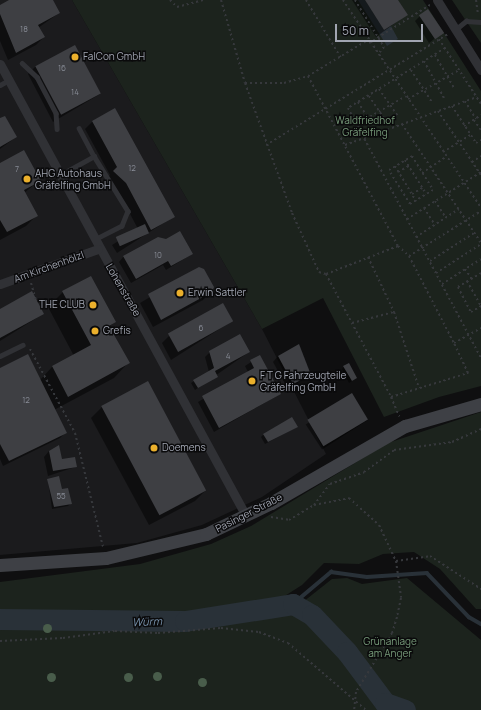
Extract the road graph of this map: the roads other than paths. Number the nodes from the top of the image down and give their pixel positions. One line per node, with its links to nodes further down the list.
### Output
1 (438, 0): 3 (street)
2 (480, 21): 3 (lane)
3 (456, 29): 6 (street)
4 (22, 63): 10 (lane)
5 (0, 64): 7 (street, Lohenstraße)
6 (481, 70)
7 (9, 80): 8 (lane); 12 (street, Lohenstraße)
8 (0, 86)
9 (79, 128): 11 (lane)
10 (57, 129)
11 (94, 156): 12 (lane); 13 (lane)
12 (59, 176): 13 (street, Lohenstraße)
13 (96, 245): 14 (street, Am Kirchenhölzl); 18 (street, Lohenstraße)
14 (0, 284)
15 (23, 345): 16 (lane)
16 (0, 356)
17 (481, 404): 18 (main road, Pasinger Straße)
18 (246, 516): 19 (main road, Pasinger Straße)
19 (0, 565)

